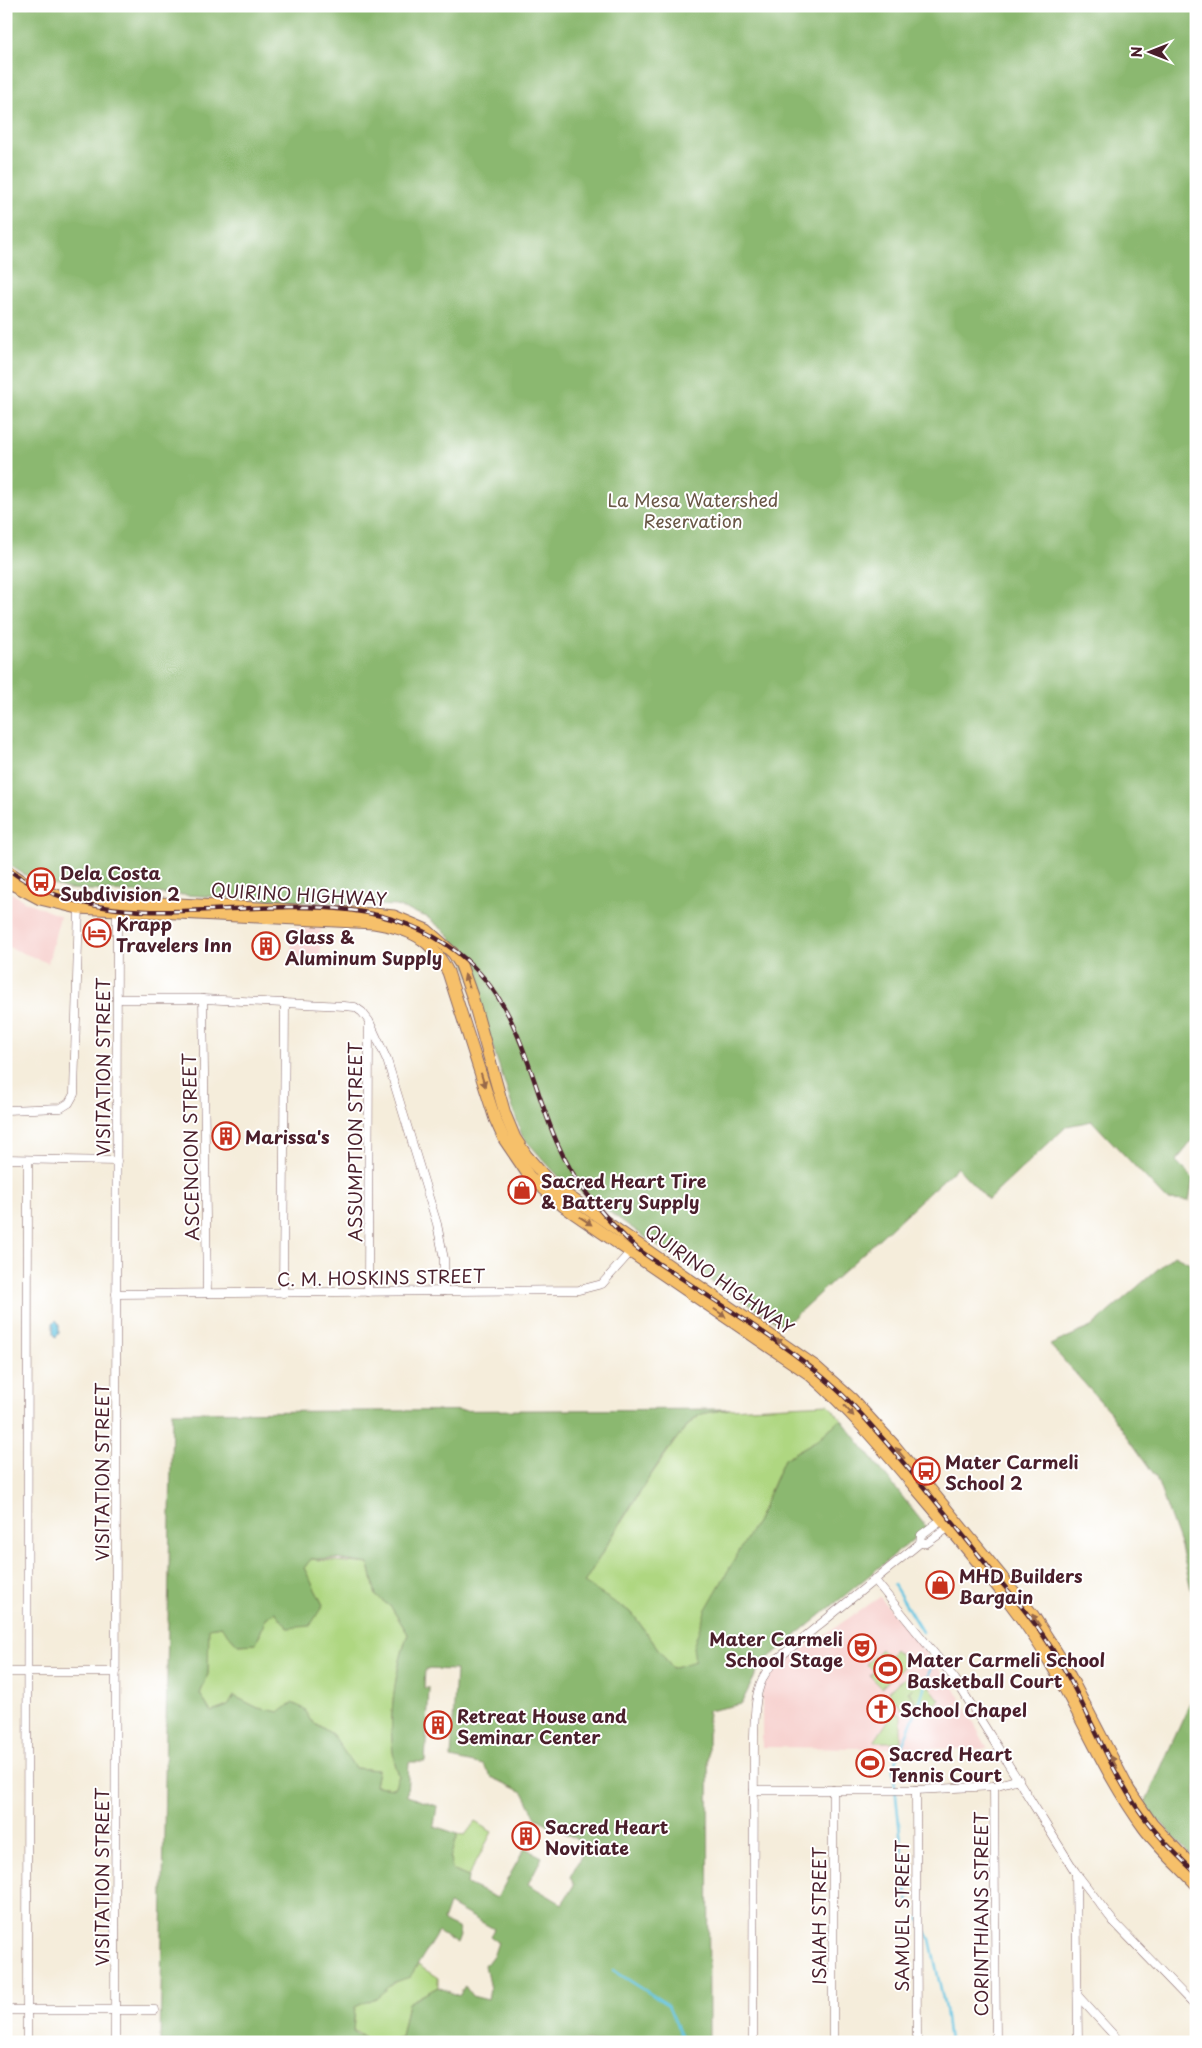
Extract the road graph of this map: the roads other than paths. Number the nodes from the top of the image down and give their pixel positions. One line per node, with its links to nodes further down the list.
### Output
1 (6, 870): 3 (main road, QUIRINO HIGHWAY)
2 (6, 881): 3 (main road, QUIRINO HIGHWAY)
3 (79, 904): 4 (main road, QUIRINO HIGHWAY); 9 (street)
4 (117, 906): 5 (street, VISITATION STREET); 13 (main road, QUIRINO HIGHWAY)
5 (117, 999): 6 (street); 12 (street, VISITATION STREET)
6 (203, 1000): 7 (street); 16 (street, ASCENCION STREET)
7 (285, 1003): 8 (street); 17 (street)
8 (369, 1021): 14 (street); 15 (street, ASSUMPTION STREET)
9 (6, 1110)
10 (6, 1159): 11 (street)
11 (28, 1160): 12 (street); 22 (street)
12 (117, 1161): 18 (street, VISITATION STREET)
13 (634, 1247): 14 (street, C. M. HOSKINS STREET); 19 (main road, QUIRINO HIGHWAY)
14 (444, 1291): 15 (street, C. M. HOSKINS STREET)
15 (368, 1292): 17 (street, C. M. HOSKINS STREET)
16 (207, 1293): 17 (street, C. M. HOSKINS STREET); 18 (street, C. M. HOSKINS STREET)
17 (283, 1293)
18 (116, 1294): 23 (street, VISITATION STREET)
19 (950, 1520): 20 (street); 29 (main road, QUIRINO HIGHWAY, one-way to 19); 31 (main road, QUIRINO HIGHWAY)
20 (874, 1579): 24 (street); 26 (street)
21 (6, 1672): 22 (street)
22 (27, 1672): 23 (street); 35 (street)
23 (116, 1672): 36 (street, VISITATION STREET)
24 (1019, 1779): 25 (street); 30 (street)
25 (994, 1786): 28 (street); 43 (street, CORINTHIANS STREET)
26 (754, 1790): 27 (street); 40 (street)
27 (833, 1790): 28 (street); 41 (street, ISAIAH STREET)
28 (916, 1790): 42 (street, SAMUEL STREET)
29 (1196, 1870)
30 (1076, 1873): 32 (street); 33 (street)
31 (1196, 1884)
32 (1078, 1996): 44 (street); 45 (street)
33 (1196, 2007)
34 (6, 2010): 35 (street)
35 (27, 2010): 36 (street); 38 (street)
36 (115, 2010): 37 (street); 39 (street, VISITATION STREET)
37 (155, 2010)
38 (27, 2042)
39 (115, 2042)
40 (753, 2042)
41 (833, 2042)
42 (917, 2042)
43 (996, 2042)
44 (1078, 2042)
45 (1120, 2042)

